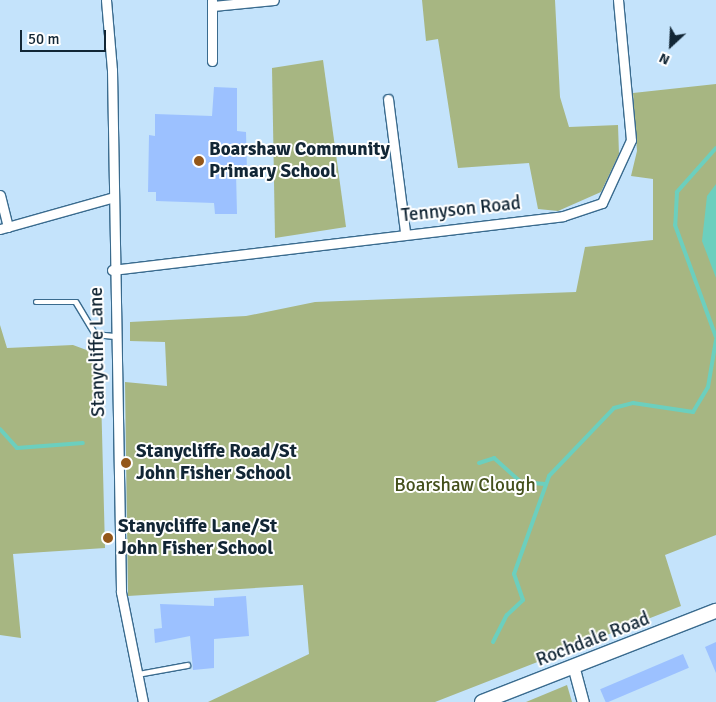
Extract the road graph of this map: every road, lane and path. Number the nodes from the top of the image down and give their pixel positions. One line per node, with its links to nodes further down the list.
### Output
1 (106, 0): 8 (street, Stanycliffe Lane)
2 (274, 0): 4 (street)
3 (618, 0): 10 (street, Tennyson Road)
4 (213, 3): 5 (street)
5 (212, 61)
6 (388, 99): 10 (street)
7 (0, 195): 9 (street)
8 (114, 197): 9 (street); 11 (street, Stanycliffe Lane)
9 (4, 228)
10 (405, 232): 11 (street, Tennyson Road)
11 (112, 270): 13 (street, Stanycliffe Lane)
12 (36, 302): 13 (lane)
13 (114, 336): 17 (street, Stanycliffe Lane)
14 (716, 611): 16 (main road, Rochdale Road)
15 (187, 666): 17 (lane)
16 (574, 669): 19 (main road, Rochdale Road); 20 (street)
17 (138, 674): 18 (street, Stanycliffe Lane)
18 (143, 702)
19 (482, 702)
20 (583, 702)

